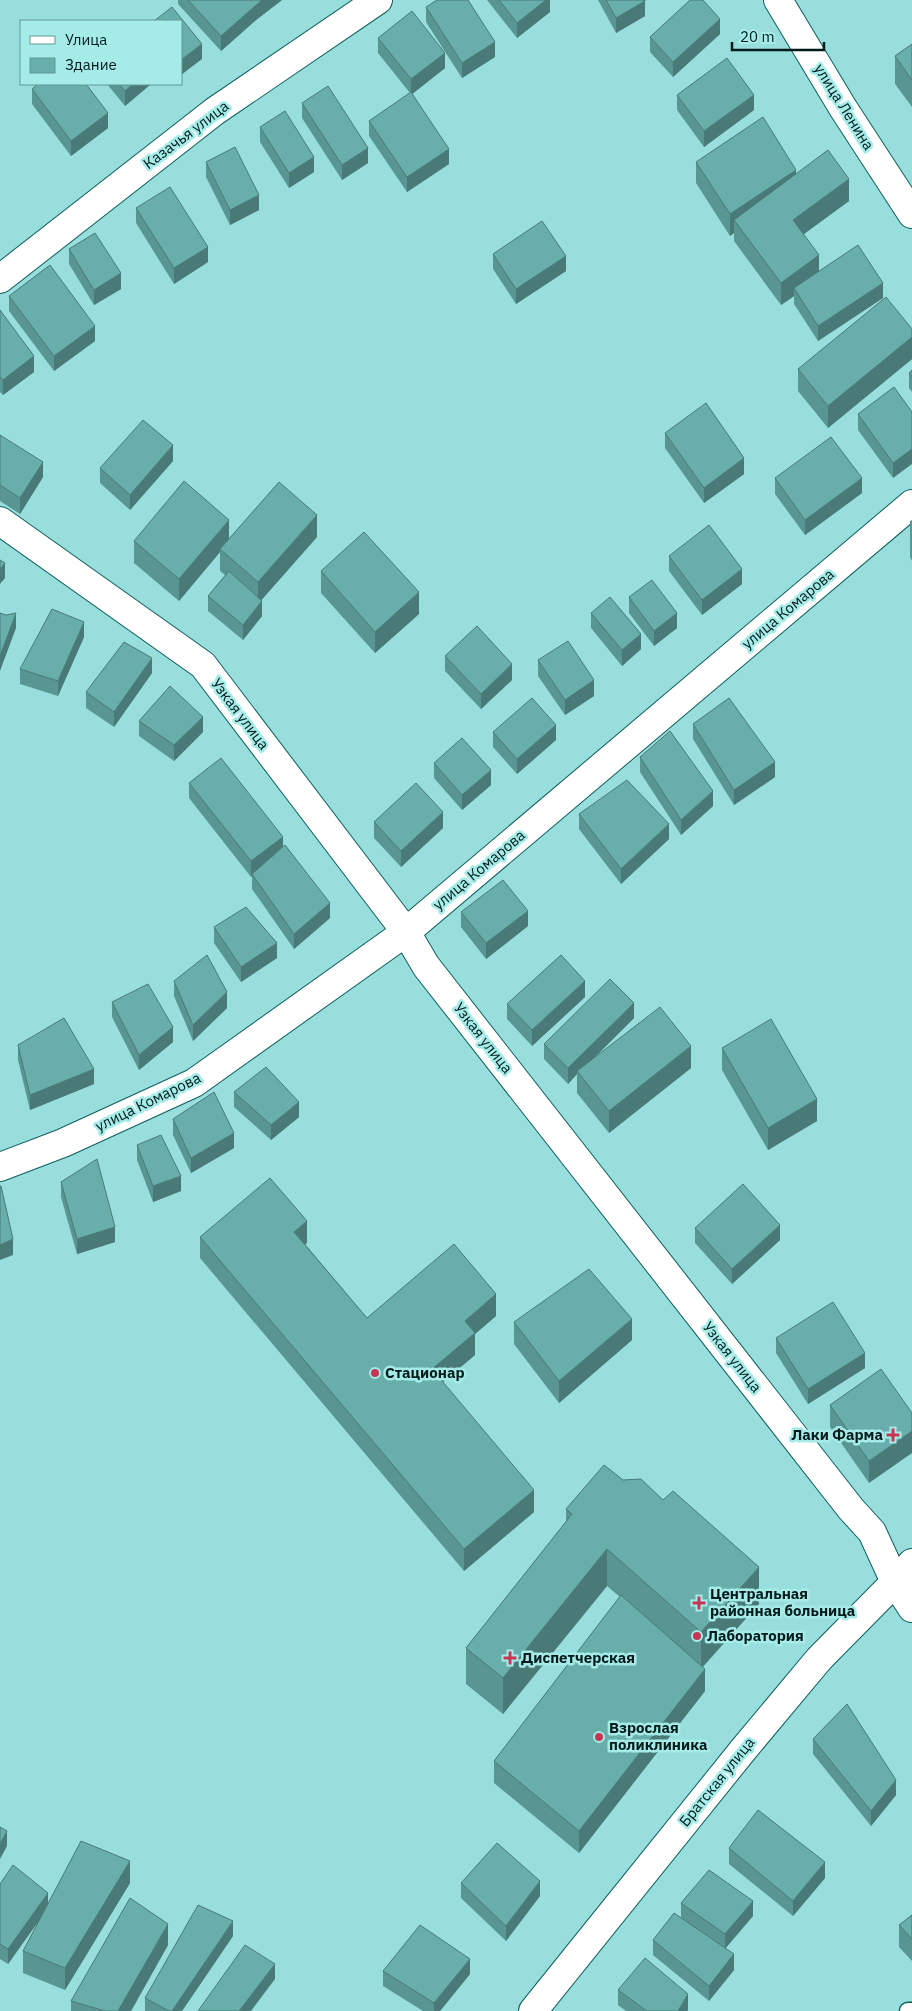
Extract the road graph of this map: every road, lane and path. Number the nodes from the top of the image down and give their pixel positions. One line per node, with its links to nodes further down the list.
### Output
1 (378, 0): 4 (street, Казачья улица)
2 (778, 0): 3 (street, улица Ленина)
3 (912, 214)
4 (0, 279)
5 (912, 504): 7 (street, улица Комарова)
6 (0, 521): 7 (street, Узкая улица)
7 (406, 932): 8 (street, улица Комарова); 9 (street, Узкая улица)
8 (0, 1167)
9 (903, 1573): 10 (street, Узкая улица); 11 (street, Братская улица)
10 (912, 1608)
11 (533, 2011)
12 (908, 2011): 13 (lane)
13 (912, 2011)

